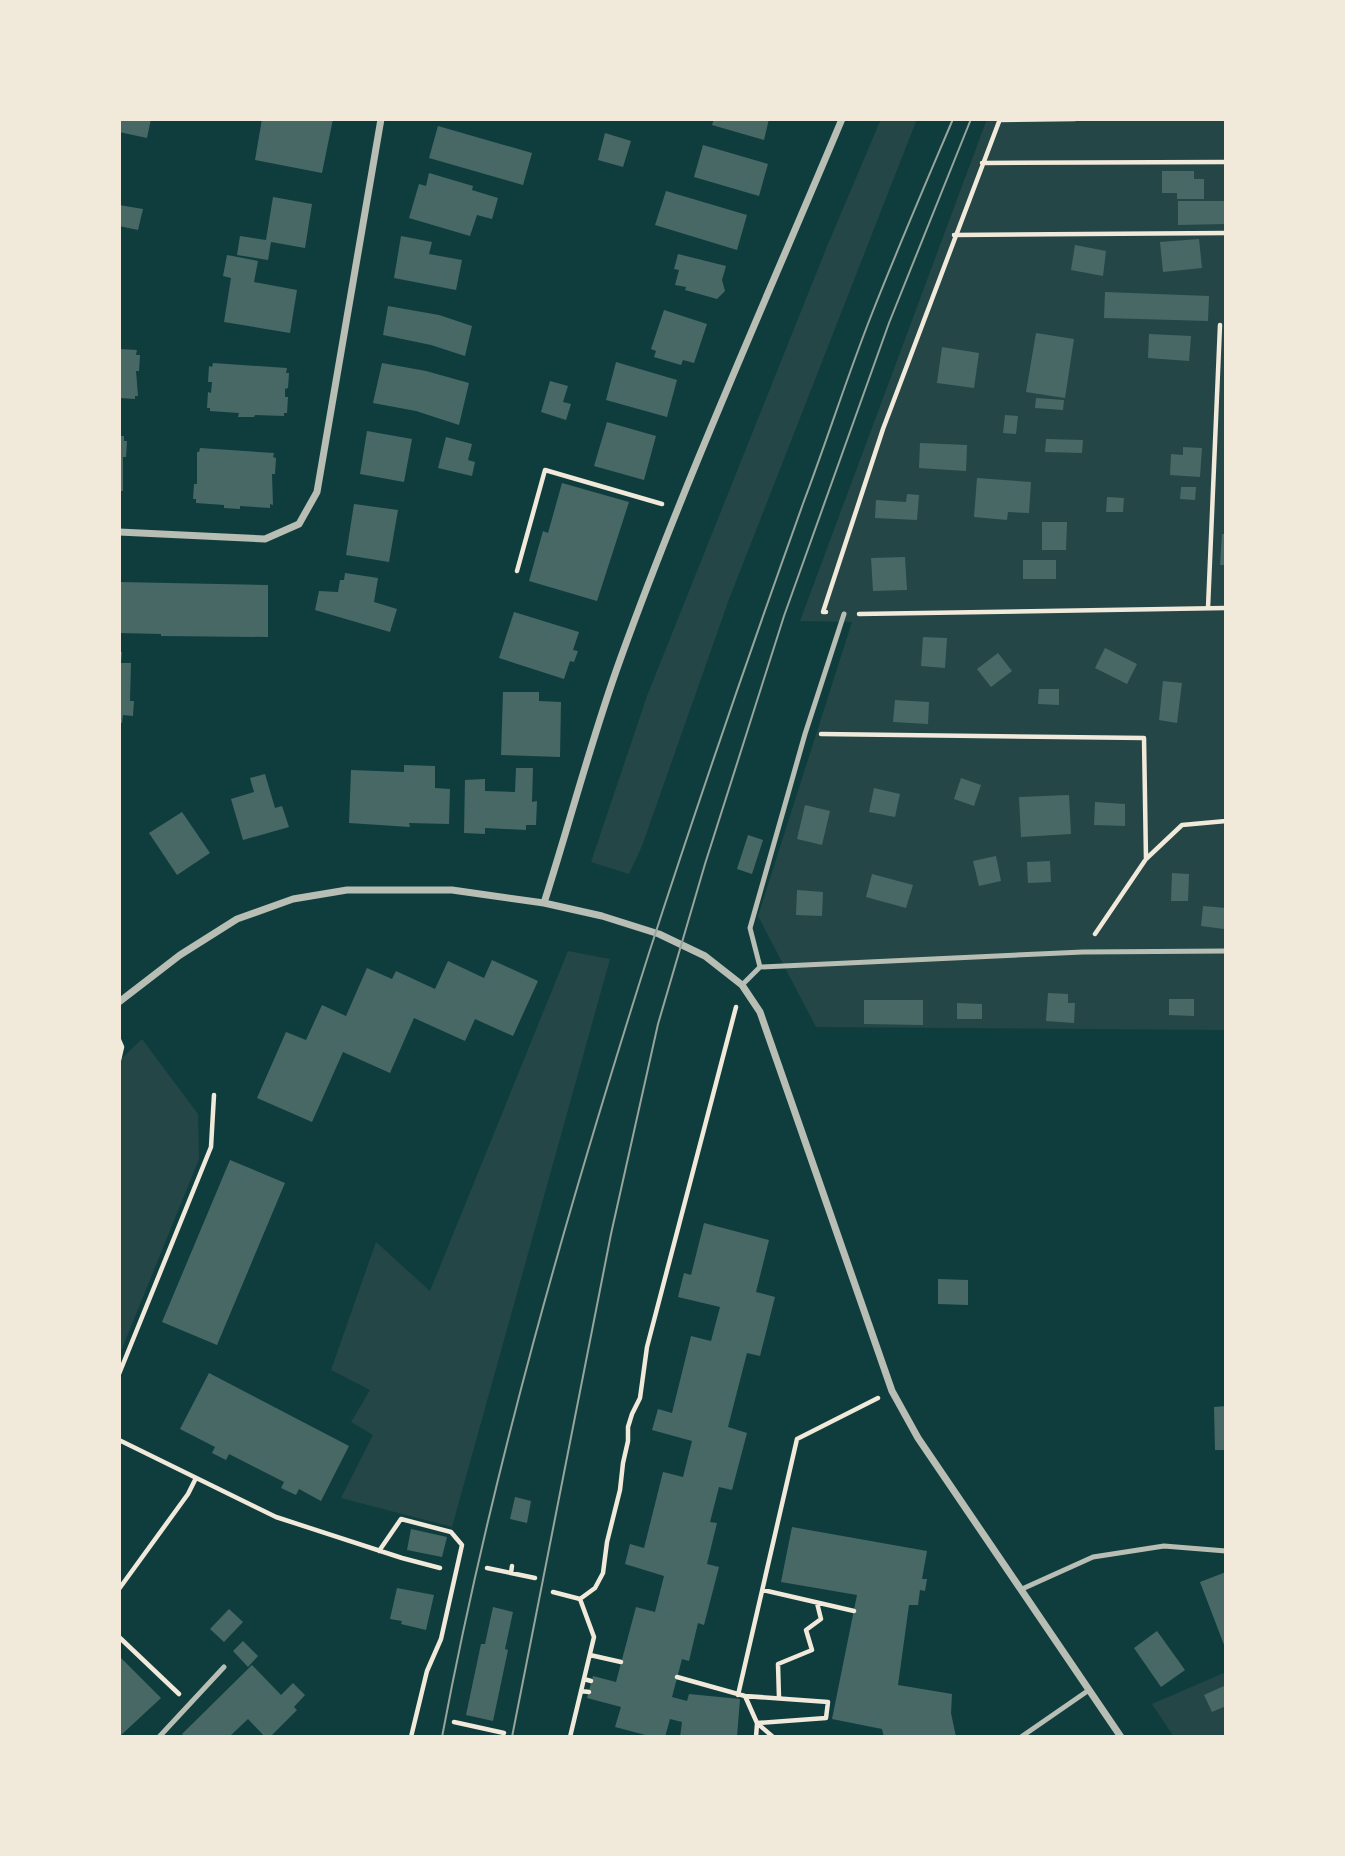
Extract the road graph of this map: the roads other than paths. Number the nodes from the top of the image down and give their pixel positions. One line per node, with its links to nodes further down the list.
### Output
1 (381, 119): 3 (street)
2 (842, 119): 5 (street)
3 (119, 532)
4 (844, 614): 7 (lane)
5 (544, 903): 8 (street); 9 (street)
6 (1226, 951): 7 (lane)
7 (760, 967): 8 (lane)
8 (742, 985): 11 (street)
9 (119, 1002)
10 (1226, 1551): 11 (lane)
11 (1022, 1589): 13 (street)
12 (224, 1667): 14 (lane)
13 (1089, 1690): 15 (lane); 16 (street)
14 (159, 1737)
15 (1021, 1737)
16 (1121, 1737)

